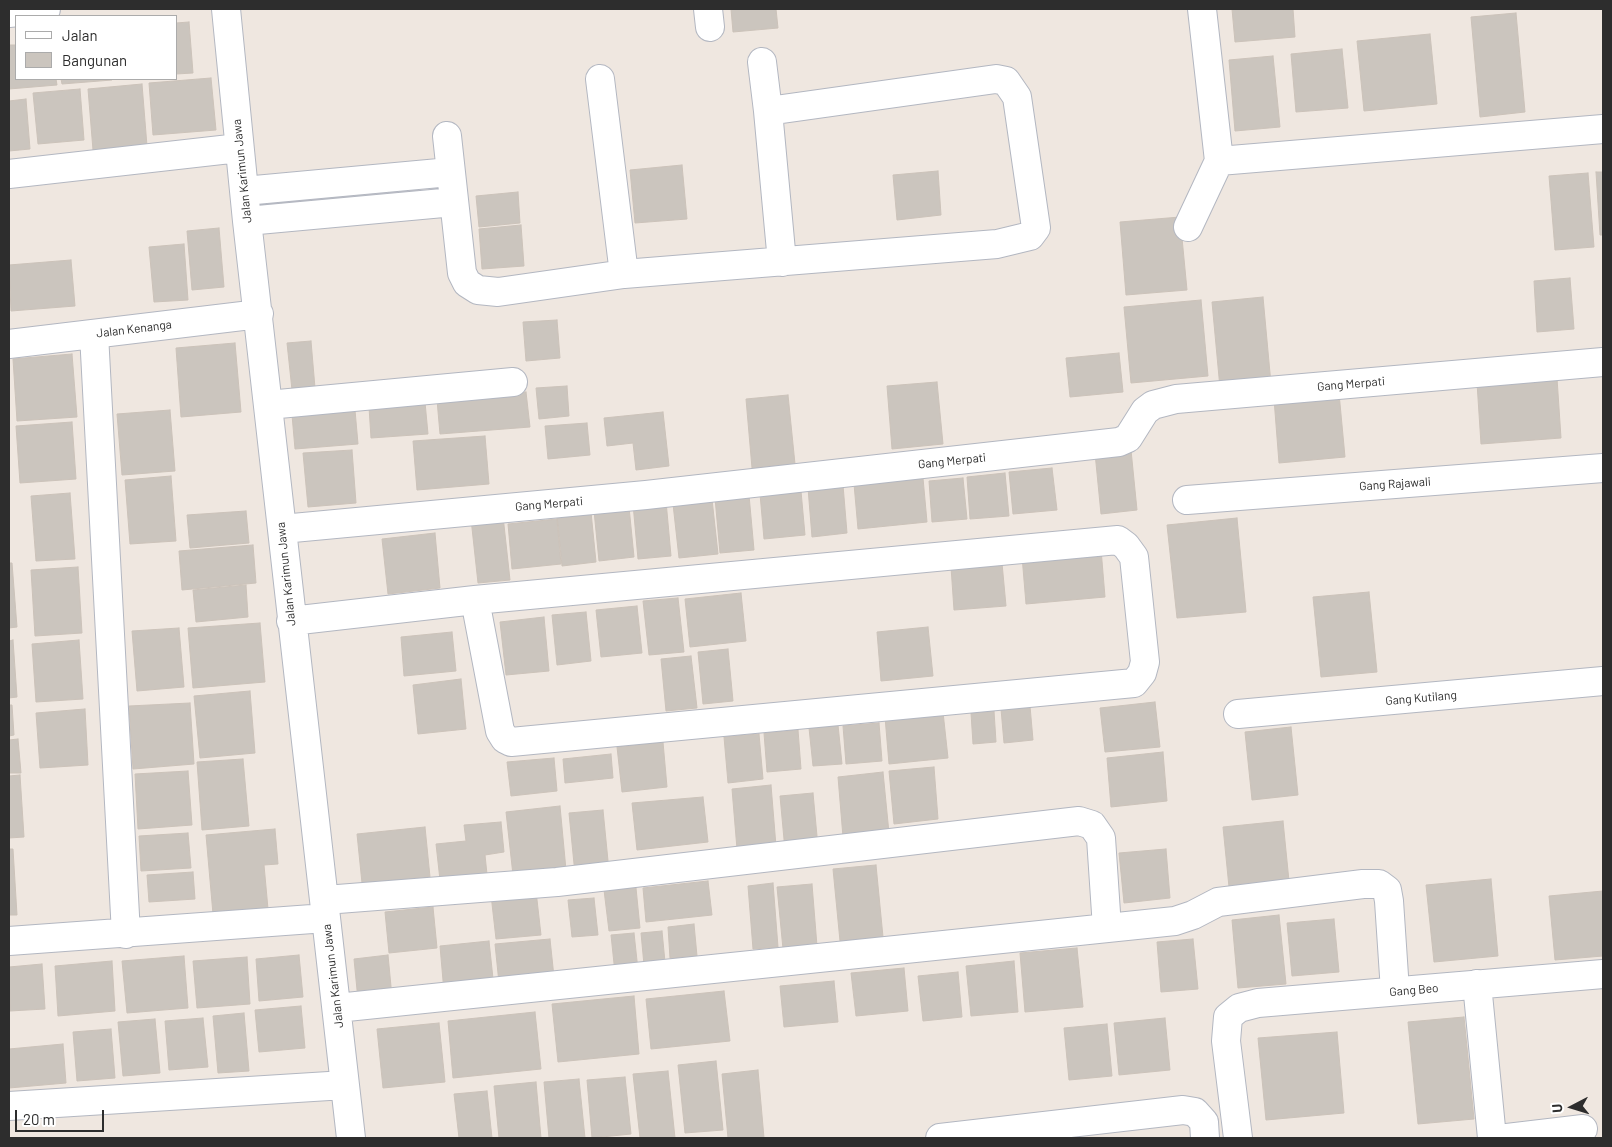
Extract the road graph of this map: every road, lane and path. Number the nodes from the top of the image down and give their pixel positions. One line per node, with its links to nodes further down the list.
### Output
1 (46, 9): 4 (street)
2 (226, 9): 10 (street, Jalan Karimun Jawa)
3 (1202, 9): 11 (street)
4 (9, 13)
5 (762, 62): 7 (street)
6 (600, 79): 19 (street)
7 (768, 111): 18 (street); 18 (street)
8 (1603, 129): 11 (street)
9 (447, 136): 12 (street)
10 (239, 148): 13 (street); 14 (street, Jalan Karimun Jawa)
11 (1219, 161): 17 (street)
12 (450, 172): 14 (street); 15 (street)
13 (9, 174)
14 (244, 191): 16 (street, Jalan Karimun Jawa)
15 (454, 202): 16 (street); 19 (street)
16 (247, 221): 20 (street, Jalan Karimun Jawa)
17 (1188, 227)
18 (782, 262): 19 (street)
19 (624, 274)
20 (259, 314): 21 (street, Jalan Kenanga); 25 (street, Jalan Karimun Jawa)
21 (94, 334): 22 (street, Jalan Kenanga); 35 (street)
22 (9, 344)
23 (1603, 362): 28 (street, Gang Merpati)
24 (513, 382): 25 (street)
25 (268, 405): 28 (street, Jalan Karimun Jawa)
26 (1603, 468): 27 (street, Gang Rajawali)
27 (1187, 500)
28 (282, 529): 30 (street, Jalan Karimun Jawa)
29 (475, 600): 29 (street); 30 (street)
30 (291, 621): 33 (street, Jalan Karimun Jawa)
31 (1603, 681): 32 (street, Gang Kutilang)
32 (1238, 714)
33 (326, 909): 34 (street); 35 (street); 40 (street, Jalan Karimun Jawa)
34 (1107, 928): 39 (street); 40 (street)
35 (126, 934): 36 (street)
36 (9, 941)
37 (1603, 974): 38 (street, Gang Beo)
38 (1477, 984): 39 (street, Gang Beo); 48 (street)
39 (1395, 992): 47 (street, Gang Beo)
40 (337, 1008): 41 (street, Jalan Karimun Jawa)
41 (346, 1085): 42 (street); 44 (street, Jalan Karimun Jawa)
42 (9, 1106)
43 (1583, 1129): 49 (street)
44 (351, 1138)
45 (940, 1138): 46 (street)
46 (1205, 1138)
47 (1238, 1138)
48 (1492, 1138)
49 (1507, 1138)

